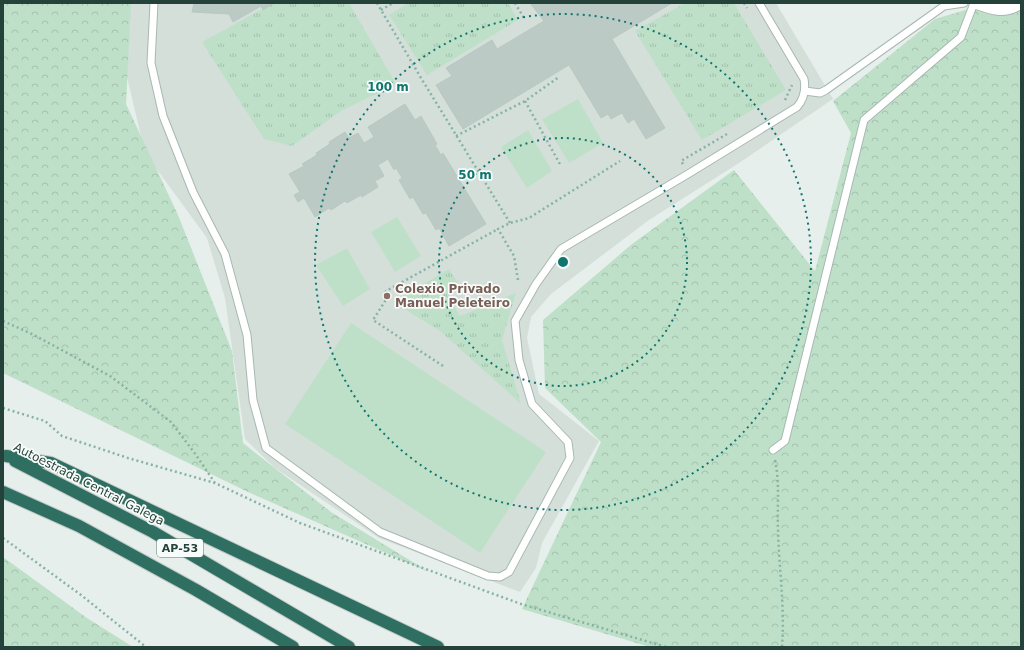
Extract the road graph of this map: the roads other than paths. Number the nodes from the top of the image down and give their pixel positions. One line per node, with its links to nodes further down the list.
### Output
1 (154, 3): 7 (lane)
2 (760, 3): 7 (lane)
3 (964, 3): 7 (lane)
4 (974, 3): 8 (lane)
5 (977, 3): 6 (street)
6 (1020, 3)
7 (805, 91)
8 (773, 450)
9 (5, 456): 12 (highway, Autoestrada Central Galega / AP-53); 13 (highway)
10 (3, 492): 11 (highway, AP-53)
11 (293, 647)
12 (349, 647)
13 (438, 647)

